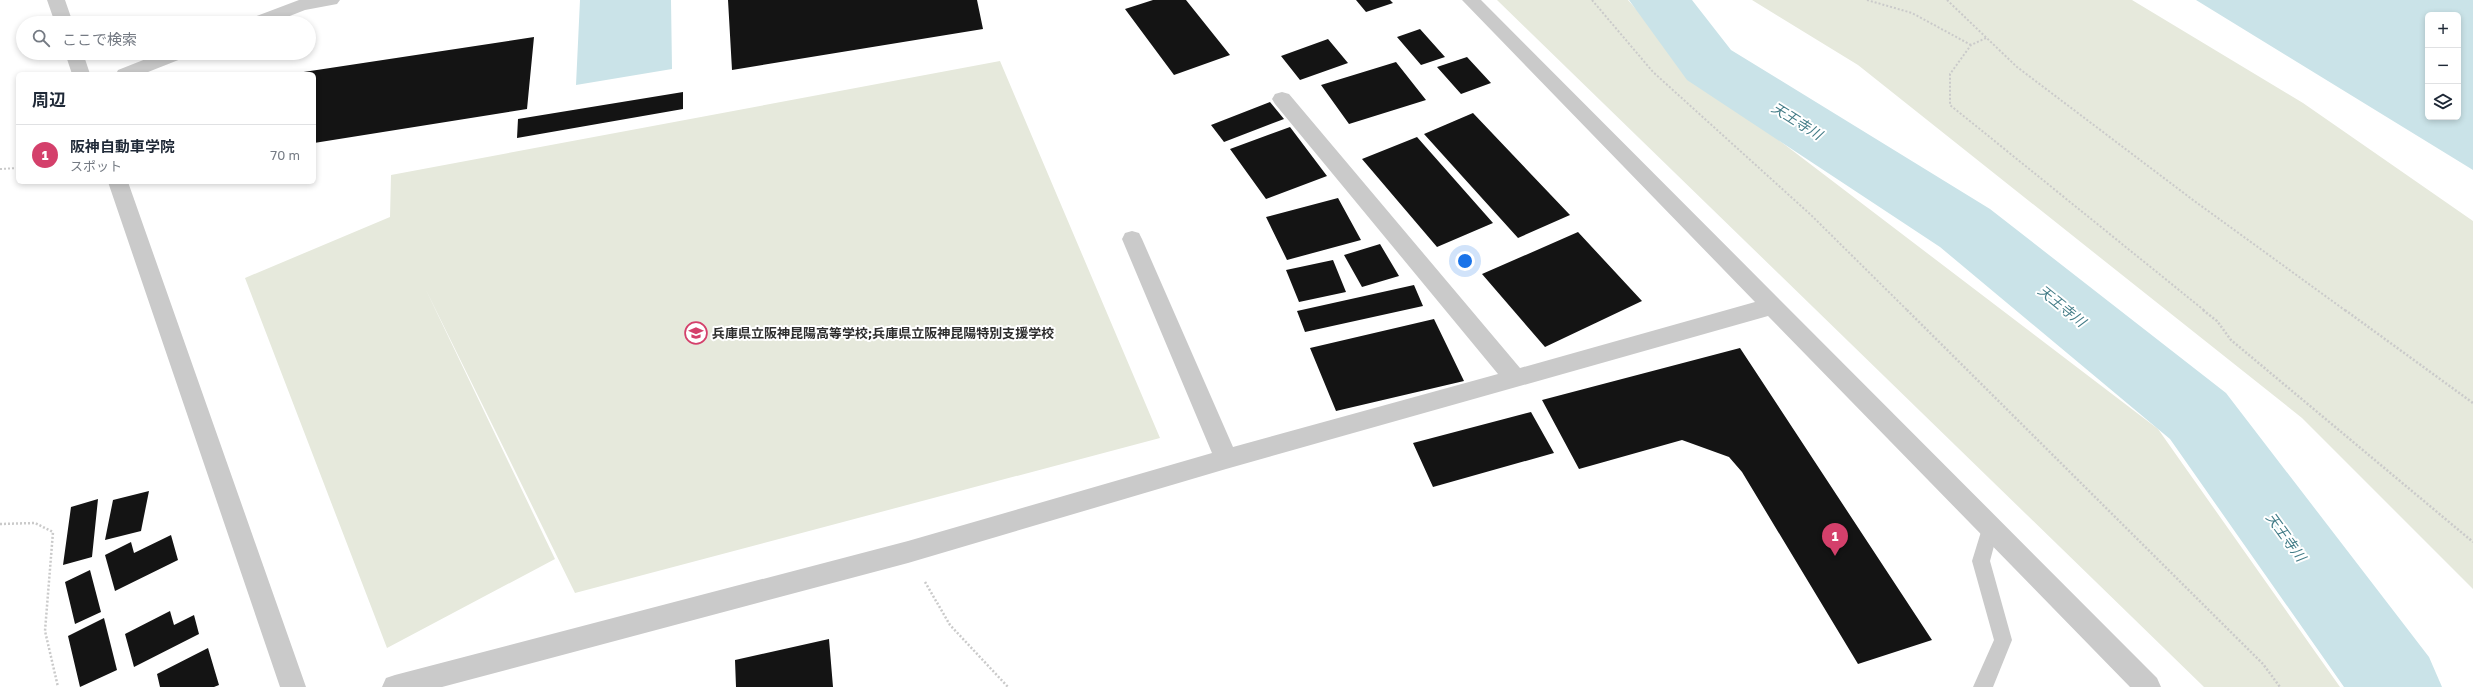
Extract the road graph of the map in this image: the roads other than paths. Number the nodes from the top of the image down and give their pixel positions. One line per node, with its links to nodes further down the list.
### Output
1 (56, 0): 4 (street)
2 (331, 0): 5 (street)
3 (1470, 0): 13 (street)
4 (62, 16)
5 (273, 16)
6 (76, 60): 8 (street)
7 (161, 60): 9 (street)
8 (80, 72)
9 (130, 72)
10 (1282, 99): 14 (street)
11 (119, 184): 17 (street)
12 (1132, 239): 15 (street)
13 (1772, 306): 14 (street); 16 (street)
14 (1515, 378): 15 (street)
15 (1226, 459): 18 (street)
16 (1990, 527): 19 (lane); 20 (street)
17 (293, 687)
18 (396, 687)
19 (1983, 687)
20 (2148, 687)

